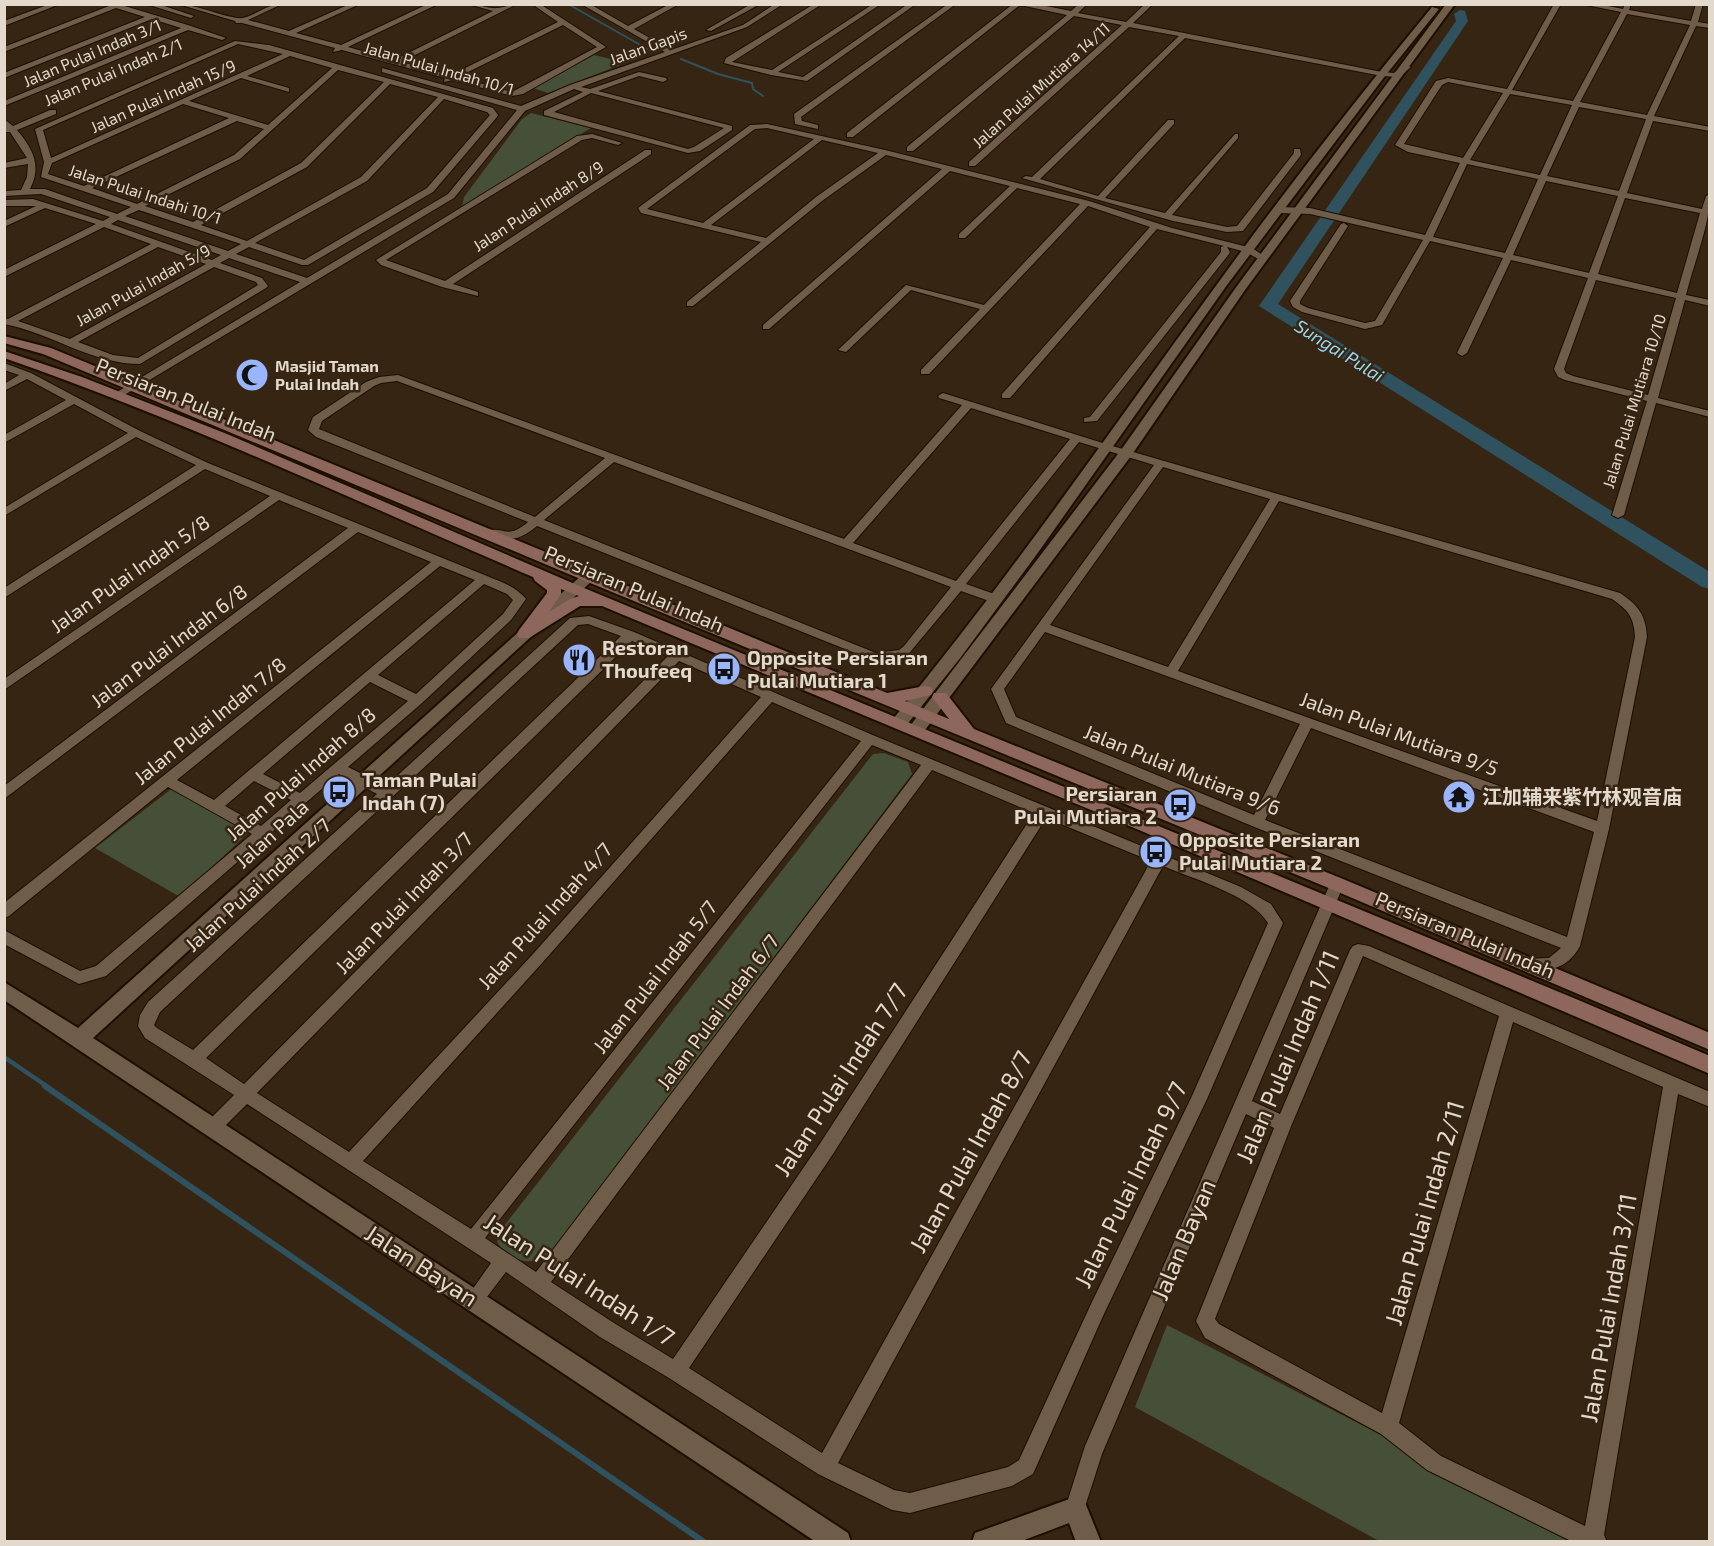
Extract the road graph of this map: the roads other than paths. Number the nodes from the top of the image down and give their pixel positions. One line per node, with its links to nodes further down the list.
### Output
1 (57, 4): 36 (street)
2 (149, 4): 38 (street)
3 (181, 4): 27 (street)
4 (279, 4): 33 (street)
5 (357, 4): 43 (street)
6 (435, 4): 50 (street)
7 (471, 4): 30 (street)
8 (514, 4): 30 (street)
9 (535, 4): 34 (street)
10 (676, 4): 41 (street)
11 (757, 4): 45 (street)
12 (780, 4): 52 (street, Jalan Gapis)
13 (819, 4): 59 (street)
14 (878, 4): 59 (street)
15 (913, 4): 59 (street)
16 (953, 4): 85 (street)
17 (1018, 4): 87 (street)
18 (1023, 4): 31 (street)
19 (1083, 4): 31 (street)
20 (1150, 4): 37 (street, Jalan Pulai Mutiara 14/11)
21 (1439, 4): 60 (street)
22 (1451, 4): 58 (street)
23 (1558, 4): 69 (street)
24 (1584, 4): 29 (street)
25 (1700, 4): 35 (street)
26 (112, 5): 32 (street); 51 (street)
27 (196, 6): 33 (street)
28 (590, 6): 41 (street)
29 (1627, 8): 35 (street); 74 (street)
30 (500, 11): 55 (street)
31 (1072, 14): 37 (street); 91 (street)
32 (151, 16): 40 (street); 61 (street)
33 (240, 21): 38 (street); 43 (street)
34 (563, 22): 63 (street); 63 (street)
35 (1694, 23): 39 (street); 78 (street)
36 (4, 24)
37 (1127, 25): 44 (street); 98 (street, Jalan Pulai Mutiara 14/11)
38 (228, 26): 42 (street)
39 (1710, 26)
40 (189, 27): 71 (street, Jalan Pulai Indah 2/1); 75 (street, Jalan Pulai Indah 3/1)
41 (628, 29): 49 (street)
42 (250, 32)
43 (289, 34): 50 (street)
44 (1183, 36): 60 (street); 102 (street)
45 (680, 40)
46 (284, 41): 48 (street)
47 (670, 43): 49 (street)
48 (295, 44)
49 (660, 46): 52 (street)
50 (340, 48): 54 (street, Jalan Pulai Indah 10/1); 55 (street)
51 (4, 50)
52 (670, 52): 67 (street, Jalan Gapis)
53 (289, 54): 57 (street); 62 (street, Jalan Pulai Indah 15/9); 97 (street, Jalan Pulai Indahi 10/1)
54 (339, 57)
55 (393, 63): 63 (street)
56 (372, 66): 66 (street, Jalan Pulai Indah 10/1)
57 (337, 67): 65 (street); 82 (street)
58 (1407, 67): 60 (street); 115 (street)
59 (772, 72)
60 (1382, 74): 114 (street)
61 (4, 76)
62 (241, 76): 68 (street); 73 (street, Jalan Pulai Indah 15/9)
63 (451, 78): 66 (street)
64 (663, 80): 70 (street)
65 (388, 82): 72 (street); 122 (street, Jalan Pulai Indah 10/1)
66 (437, 85): 76 (street, Jalan Pulai Indah 10/1)
67 (573, 87): 70 (street); 76 (street, Jalan Gapis)
68 (286, 90)
69 (1509, 90): 74 (street); 96 (street); 96 (street)
70 (590, 91): 70 (street)
71 (98, 93)
72 (442, 97): 131 (street, Jalan Pulai Indah 5/9); 131 (street, Jalan Pulai Indahi 10/1)
73 (183, 102): 79 (street); 97 (street, Jalan Pulai Indah 15/9)
74 (1577, 102): 78 (street); 101 (street)
75 (4, 104)
76 (522, 109): 119 (street, Jalan Pulai Indah 10/1)
77 (59, 110): 84 (street, Jalan Pulai Indah 2/1)
78 (1651, 116): 83 (street); 107 (street)
79 (236, 118): 82 (street); 104 (street)
80 (4, 121): 84 (street)
81 (1171, 122): 109 (street)
82 (269, 128): 113 (street)
83 (1710, 129)
84 (9, 130): 95 (street)
85 (831, 130)
86 (840, 133): 87 (street)
87 (850, 135): 91 (street)
88 (1236, 136): 118 (street)
89 (821, 137): 94 (street); 124 (street); 124 (street)
90 (618, 143): 123 (street)
91 (910, 149): 98 (street)
92 (1297, 151): 118 (street)
93 (648, 152): 142 (street, Jalan Pulai Indah 8/9)
94 (885, 152): 100 (street); 129 (street)
95 (32, 159): 99 (street); 105 (street)
96 (1465, 161): 101 (street); 128 (street)
97 (48, 162): 104 (street, Jalan Pulai Indahi 10/1)
98 (972, 164): 102 (street)
99 (4, 166)
100 (948, 168): 103 (street); 149 (street)
101 (1542, 178): 107 (street); 135 (street)
102 (1034, 180): 109 (street)
103 (1016, 185): 111 (street); 127 (street)
104 (84, 189): 113 (street, Jalan Pulai Indahi 10/1)
105 (24, 192): 106 (street); 117 (street)
106 (4, 194)
107 (1622, 195): 116 (street); 140 (street)
108 (1710, 196): 116 (street, Jalan Pulai Mutiara 10/10)
109 (1101, 197): 118 (street)
110 (4, 203): 112 (street)
111 (1086, 203): 125 (street); 147 (street)
112 (44, 206): 120 (street); 121 (street)
113 (139, 207): 117 (street); 122 (street, Jalan Pulai Indahi 10/1)
114 (1279, 210): 115 (street); 132 (street)
115 (1305, 210): 128 (street); 136 (street)
116 (1707, 213): 144 (street, Jalan Pulai Mutiara 10/10)
117 (120, 216): 120 (street); 134 (street)
118 (1167, 216)
119 (417, 218): 123 (street); 141 (street, Jalan Pulai Indah 10/1)
120 (103, 224): 130 (street); 139 (street)
121 (4, 225)
122 (194, 225): 131 (street, Jalan Pulai Indahi 10/1)
123 (436, 225): 142 (street)
124 (705, 225): 129 (street)
125 (1156, 225): 133 (street); 162 (street)
126 (1344, 226): 128 (street)
127 (962, 236)
128 (1428, 238): 135 (street)
129 (767, 241): 146 (street)
130 (157, 244): 138 (street); 148 (street)
131 (248, 244): 134 (street, Jalan Pulai Indah 5/9)
132 (1252, 245): 133 (street); 136 (street); 137 (street)
133 (1224, 246): 137 (street); 167 (street)
134 (229, 255): 138 (street, Jalan Pulai Indah 5/9); 141 (street)
135 (1509, 257): 140 (street); 153 (street)
136 (1263, 258): 172 (street)
137 (1240, 261): 171 (street)
138 (212, 264): 151 (street, Jalan Pulai Indah 5/9); 151 (street)
139 (4, 274)
140 (1592, 276): 144 (street); 164 (street)
141 (309, 282): 158 (street, Jalan Pulai Indah 10/1)
142 (445, 285): 143 (street)
143 (476, 294)
144 (1682, 297): 145 (street); 164 (street, Jalan Pulai Mutiara 10/10)
145 (1710, 303)
146 (690, 304)
147 (986, 308): 152 (street); 156 (street)
148 (7, 321): 151 (street)
149 (766, 327)
150 (4, 339): 158 (main road, Persiaran Pulai Indah)
151 (72, 342)
152 (843, 350)
153 (1462, 353)
154 (4, 354): 160 (main road, Persiaran Pulai Indah)
155 (4, 366): 157 (street)
156 (925, 372)
157 (27, 375): 159 (street); 163 (street)
158 (131, 387): 160 (street, Jalan Pulai Indah 10/1); 181 (main road, Persiaran Pulai Indah)
159 (4, 388)
160 (117, 395): 185 (main road, Persiaran Pulai Indah)
161 (943, 396): 165 (street)
162 (1006, 396)
163 (75, 399): 168 (street); 170 (street)
164 (1652, 399): 166 (street); 179 (street, Jalan Pulai Mutiara 10/10)
165 (969, 404): 169 (street); 183 (street)
166 (1710, 414)
167 (1088, 420)
168 (136, 433): 175 (street); 178 (street)
169 (1077, 438): 171 (street); 188 (street)
170 (4, 440)
171 (1105, 447): 172 (street); 191 (street)
172 (1126, 453): 174 (street); 200 (street)
173 (612, 458): 180 (street); 180 (street); 183 (street)
174 (1161, 463): 177 (street); 193 (street)
175 (204, 465): 176 (street); 190 (street)
176 (278, 495): 182 (street); 199 (street, Jalan Pulai Indah 5/8)
177 (1276, 497): 197 (street); 221 (street)
178 (4, 513)
179 (1618, 515)
180 (536, 523): 181 (street); 188 (street)
181 (459, 524): 186 (main road, Persiaran Pulai Indah)
182 (356, 528): 184 (street); 216 (street, Jalan Pulai Indah 6/8)
183 (845, 545): 188 (street)
184 (439, 561): 187 (street); 214 (street, Jalan Pulai Indah 7/8)
185 (518, 565): 189 (main road, Persiaran Pulai Indah); 194 (main road)
186 (588, 577): 189 (street, Jalan Pala); 202 (main road, Persiaran Pulai Indah)
187 (483, 579): 198 (street); 203 (street, Jalan Pulai Indah 8/8)
188 (959, 586): 191 (street)
189 (574, 589): 192 (main road, Persiaran Pulai Indah); 194 (street, Jalan Pala)
190 (4, 594)
191 (996, 599): 200 (street)
192 (632, 613): 194 (main road); 205 (main road, Persiaran Pulai Indah)
193 (1042, 626): 197 (street, Jalan Pulai Mutiara 9/5); 220 (street, Jalan Pulai Mutiara 9/6)
194 (524, 634): 213 (street, Jalan Pala)
195 (630, 635): 196 (street); 215 (street, Jalan Pulai Indah 2/7); 235 (street)
196 (676, 656): 201 (street); 238 (street, Jalan Pulai Indah 3/7)
197 (1171, 672): 206 (street, Jalan Pulai Mutiara 9/5)
198 (370, 677): 203 (street); 212 (street)
199 (4, 686)
200 (932, 694): 202 (main road); 204 (street); 208 (main road)
201 (769, 696): 209 (street); 243 (street, Jalan Pulai Indah 4/7)
202 (885, 699): 204 (main road, Persiaran Pulai Indah)
203 (417, 700): 211 (street, Jalan Pulai Indah 8/8)
204 (918, 712): 205 (street); 207 (street); 208 (main road, Persiaran Pulai Indah)
205 (899, 723): 207 (main road, Persiaran Pulai Indah)
206 (1307, 723): 220 (street); 221 (street, Jalan Pulai Mutiara 9/5)
207 (916, 730): 225 (main road, Persiaran Pulai Indah)
208 (972, 734): 224 (main road, Persiaran Pulai Indah)
209 (870, 738): 210 (street); 244 (street, Jalan Pulai Indah 5/7)
210 (930, 764): 219 (street); 246 (street, Jalan Pulai Indah 6/7)
211 (339, 768): 213 (street); 217 (street, Jalan Pulai Indah 8/8)
212 (253, 775): 217 (street); 218 (street)
213 (362, 780): 215 (street); 233 (street, Jalan Pala)
214 (168, 781): 218 (street); 226 (street, Jalan Pulai Indah 7/8)
215 (388, 793): 231 (street, Jalan Pulai Indah 2/7)
216 (4, 794)
217 (302, 800): 222 (street, Jalan Pulai Indah 8/8)
218 (216, 806): 222 (street)
219 (1042, 811): 223 (street); 248 (street, Jalan Pulai Indah 7/7)
220 (1257, 822): 228 (street, Jalan Pulai Mutiara 9/6)
221 (1602, 829): 228 (street)
222 (262, 833): 227 (street, Jalan Pulai Indah 8/8)
223 (1160, 860): 250 (street, Jalan Pulai Indah 8/7); 251 (street, Jalan Pulai Indah 9/7)
224 (1337, 884): 225 (street, Jalan Bayan); 229 (main road, Persiaran Pulai Indah)
225 (1331, 901): 236 (main road, Persiaran Pulai Indah); 240 (street, Jalan Bayan)
226 (4, 912)
227 (4, 936)
228 (1572, 946): 229 (street)
229 (1515, 960): 234 (main road, Persiaran Pulai Indah)
230 (4, 990): 233 (street, Jalan Bayan)
231 (154, 1007): 235 (street, Jalan Pulai Indah 1/7)
232 (1508, 1012): 237 (street); 241 (street, Jalan Pulai Indah 1/11); 249 (street, Jalan Pulai Indah 2/11)
233 (79, 1039): 242 (street, Jalan Bayan)
234 (1710, 1042)
235 (194, 1059): 238 (street, Jalan Pulai Indah 1/7)
236 (1710, 1065)
237 (1672, 1084): 239 (street); 253 (street, Jalan Pulai Indah 3/11)
238 (245, 1094): 242 (street, Jalan Pulai Indah 3/7); 243 (street, Jalan Pulai Indah 1/7)
239 (1710, 1100)
240 (1242, 1104): 241 (street); 252 (street, Jalan Bayan)
241 (1284, 1124): 249 (street, Jalan Pulai Indah 1/11)
242 (212, 1128): 247 (street, Jalan Bayan)
243 (350, 1163): 244 (street, Jalan Pulai Indah 1/7)
244 (473, 1240): 245 (street, Jalan Pulai Indah 1/7)
245 (504, 1260): 246 (street, Jalan Pulai Indah 1/7); 247 (street)
246 (538, 1284): 248 (street, Jalan Pulai Indah 1/7)
247 (474, 1300): 254 (street, Jalan Bayan)
248 (676, 1371): 250 (street, Jalan Pulai Indah 1/7)
249 (1388, 1427): 253 (street)
250 (825, 1467): 251 (street, Jalan Pulai Indah 1/7)
251 (1026, 1467)
252 (1075, 1509): 255 (street); 256 (street)
253 (1595, 1541)
254 (838, 1542)
255 (984, 1542)
256 (1089, 1542)

